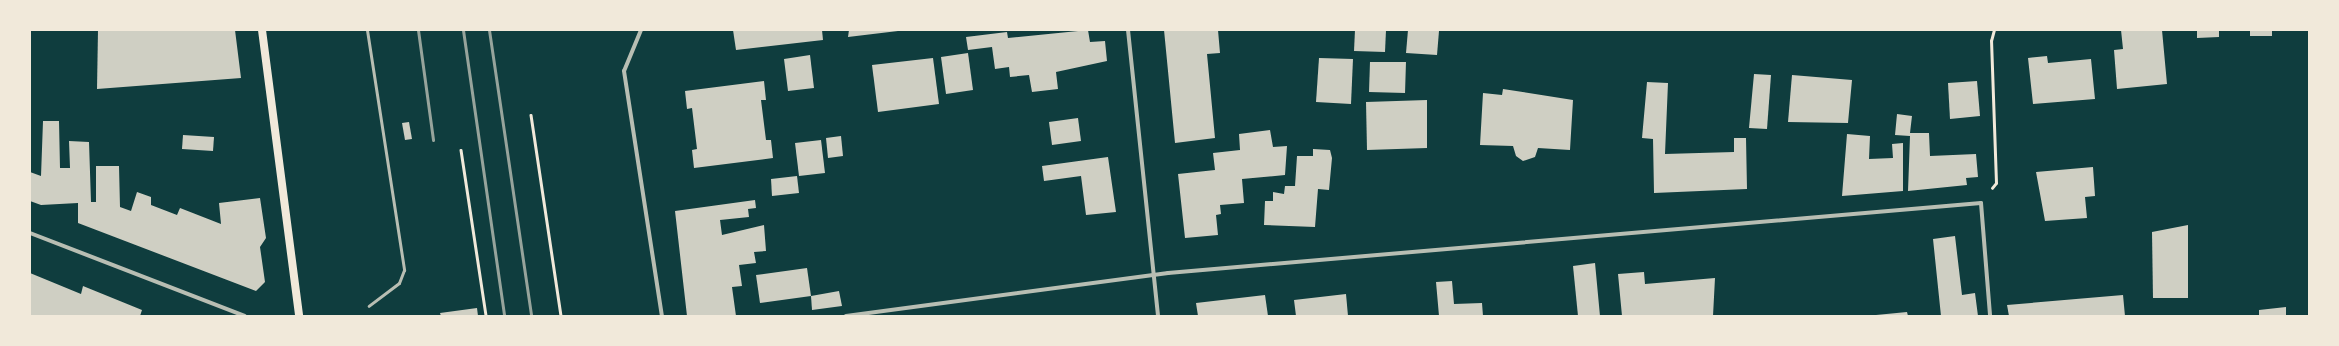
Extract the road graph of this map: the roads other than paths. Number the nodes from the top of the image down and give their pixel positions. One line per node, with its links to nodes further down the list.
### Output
1 (262, 30): 9 (main road)
2 (367, 30): 7 (lane)
3 (641, 30): 10 (street)
4 (1128, 30): 6 (street)
5 (30, 233): 8 (street)
6 (1154, 275): 11 (street); 12 (street); 13 (street)
7 (369, 306)
8 (245, 316)
9 (299, 316)
10 (662, 316)
11 (846, 316)
12 (1158, 316)
13 (1990, 316)

